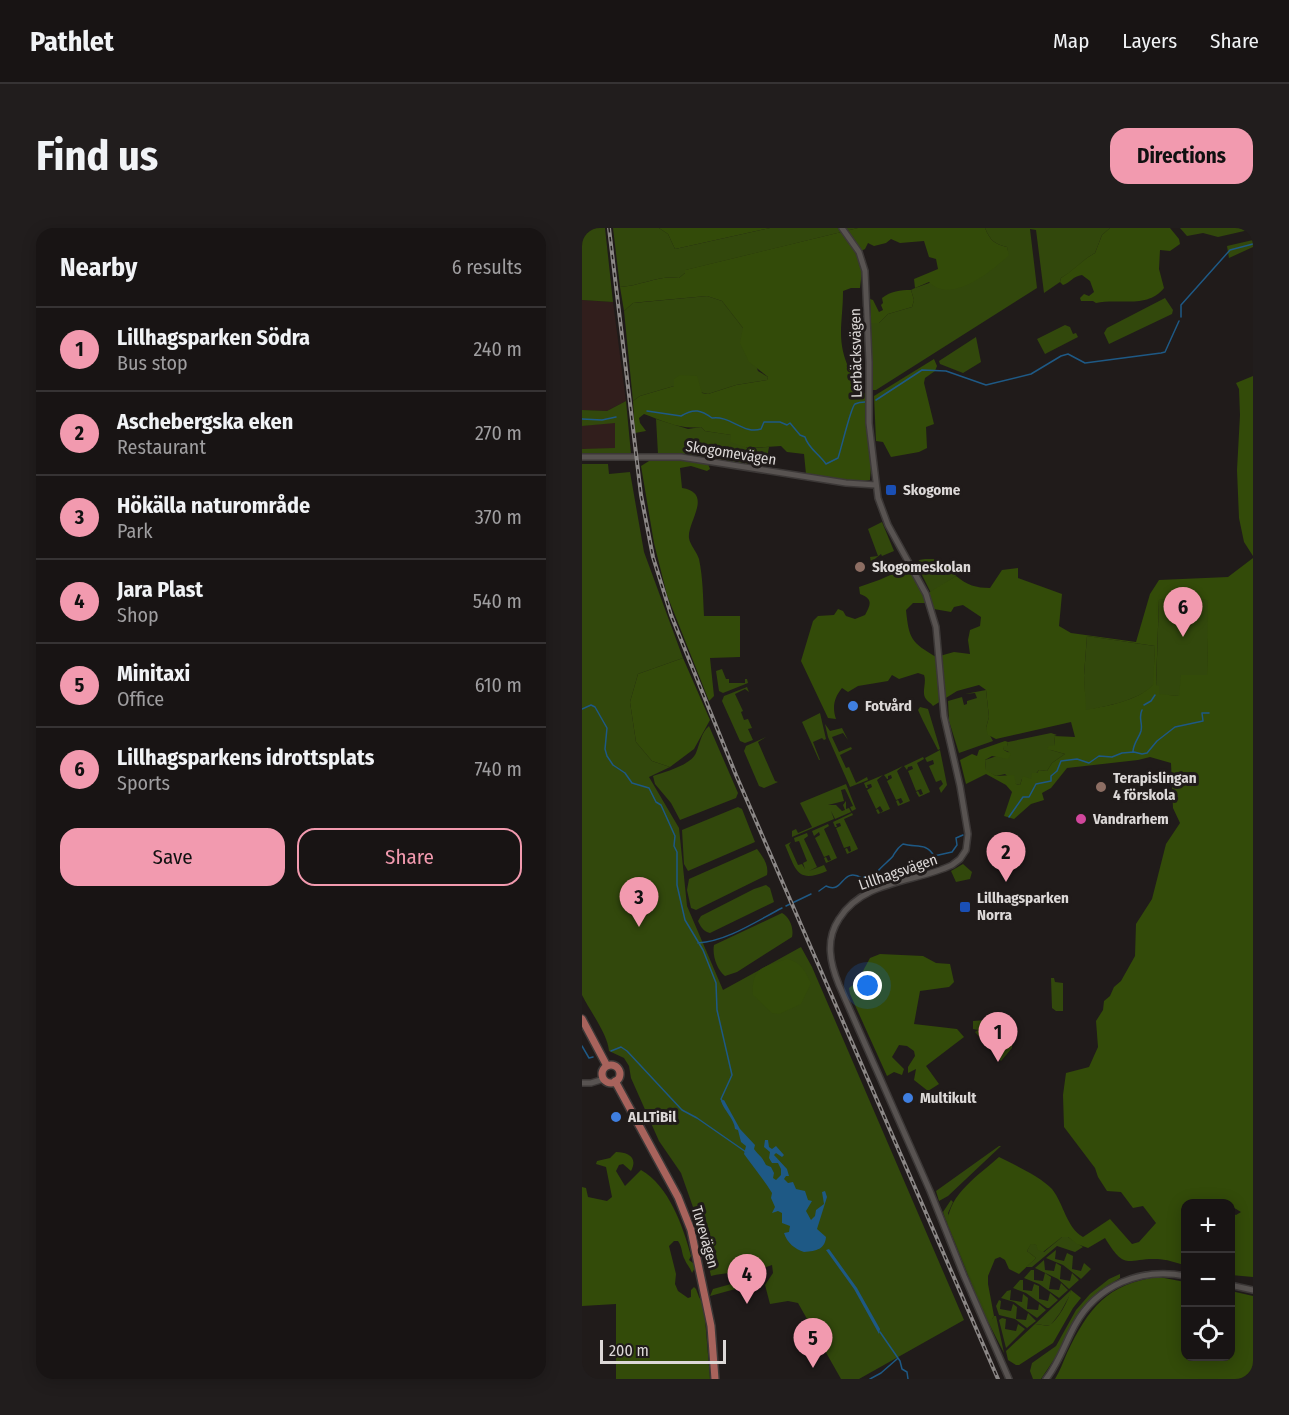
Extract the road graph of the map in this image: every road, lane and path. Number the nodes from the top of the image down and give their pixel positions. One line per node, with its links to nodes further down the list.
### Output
1 (842, 228): 3 (street, Lerbäcksvägen)
2 (582, 457): 3 (street, Skogomevägen)
3 (876, 485): 13 (street, Lillhagsvägen)
4 (582, 1019): 5 (main road, Tuvevägen)
5 (607, 1066): 6 (main road); 7 (main road, Tuvevägen)
6 (604, 1079): 7 (main road); 8 (street)
7 (615, 1081): 12 (main road, Tuvevägen)
8 (582, 1083)
9 (1181, 1276): 14 (street)
10 (1235, 1286): 11 (street)
11 (1253, 1290)
12 (715, 1379)
13 (1011, 1379)
14 (1047, 1379)

